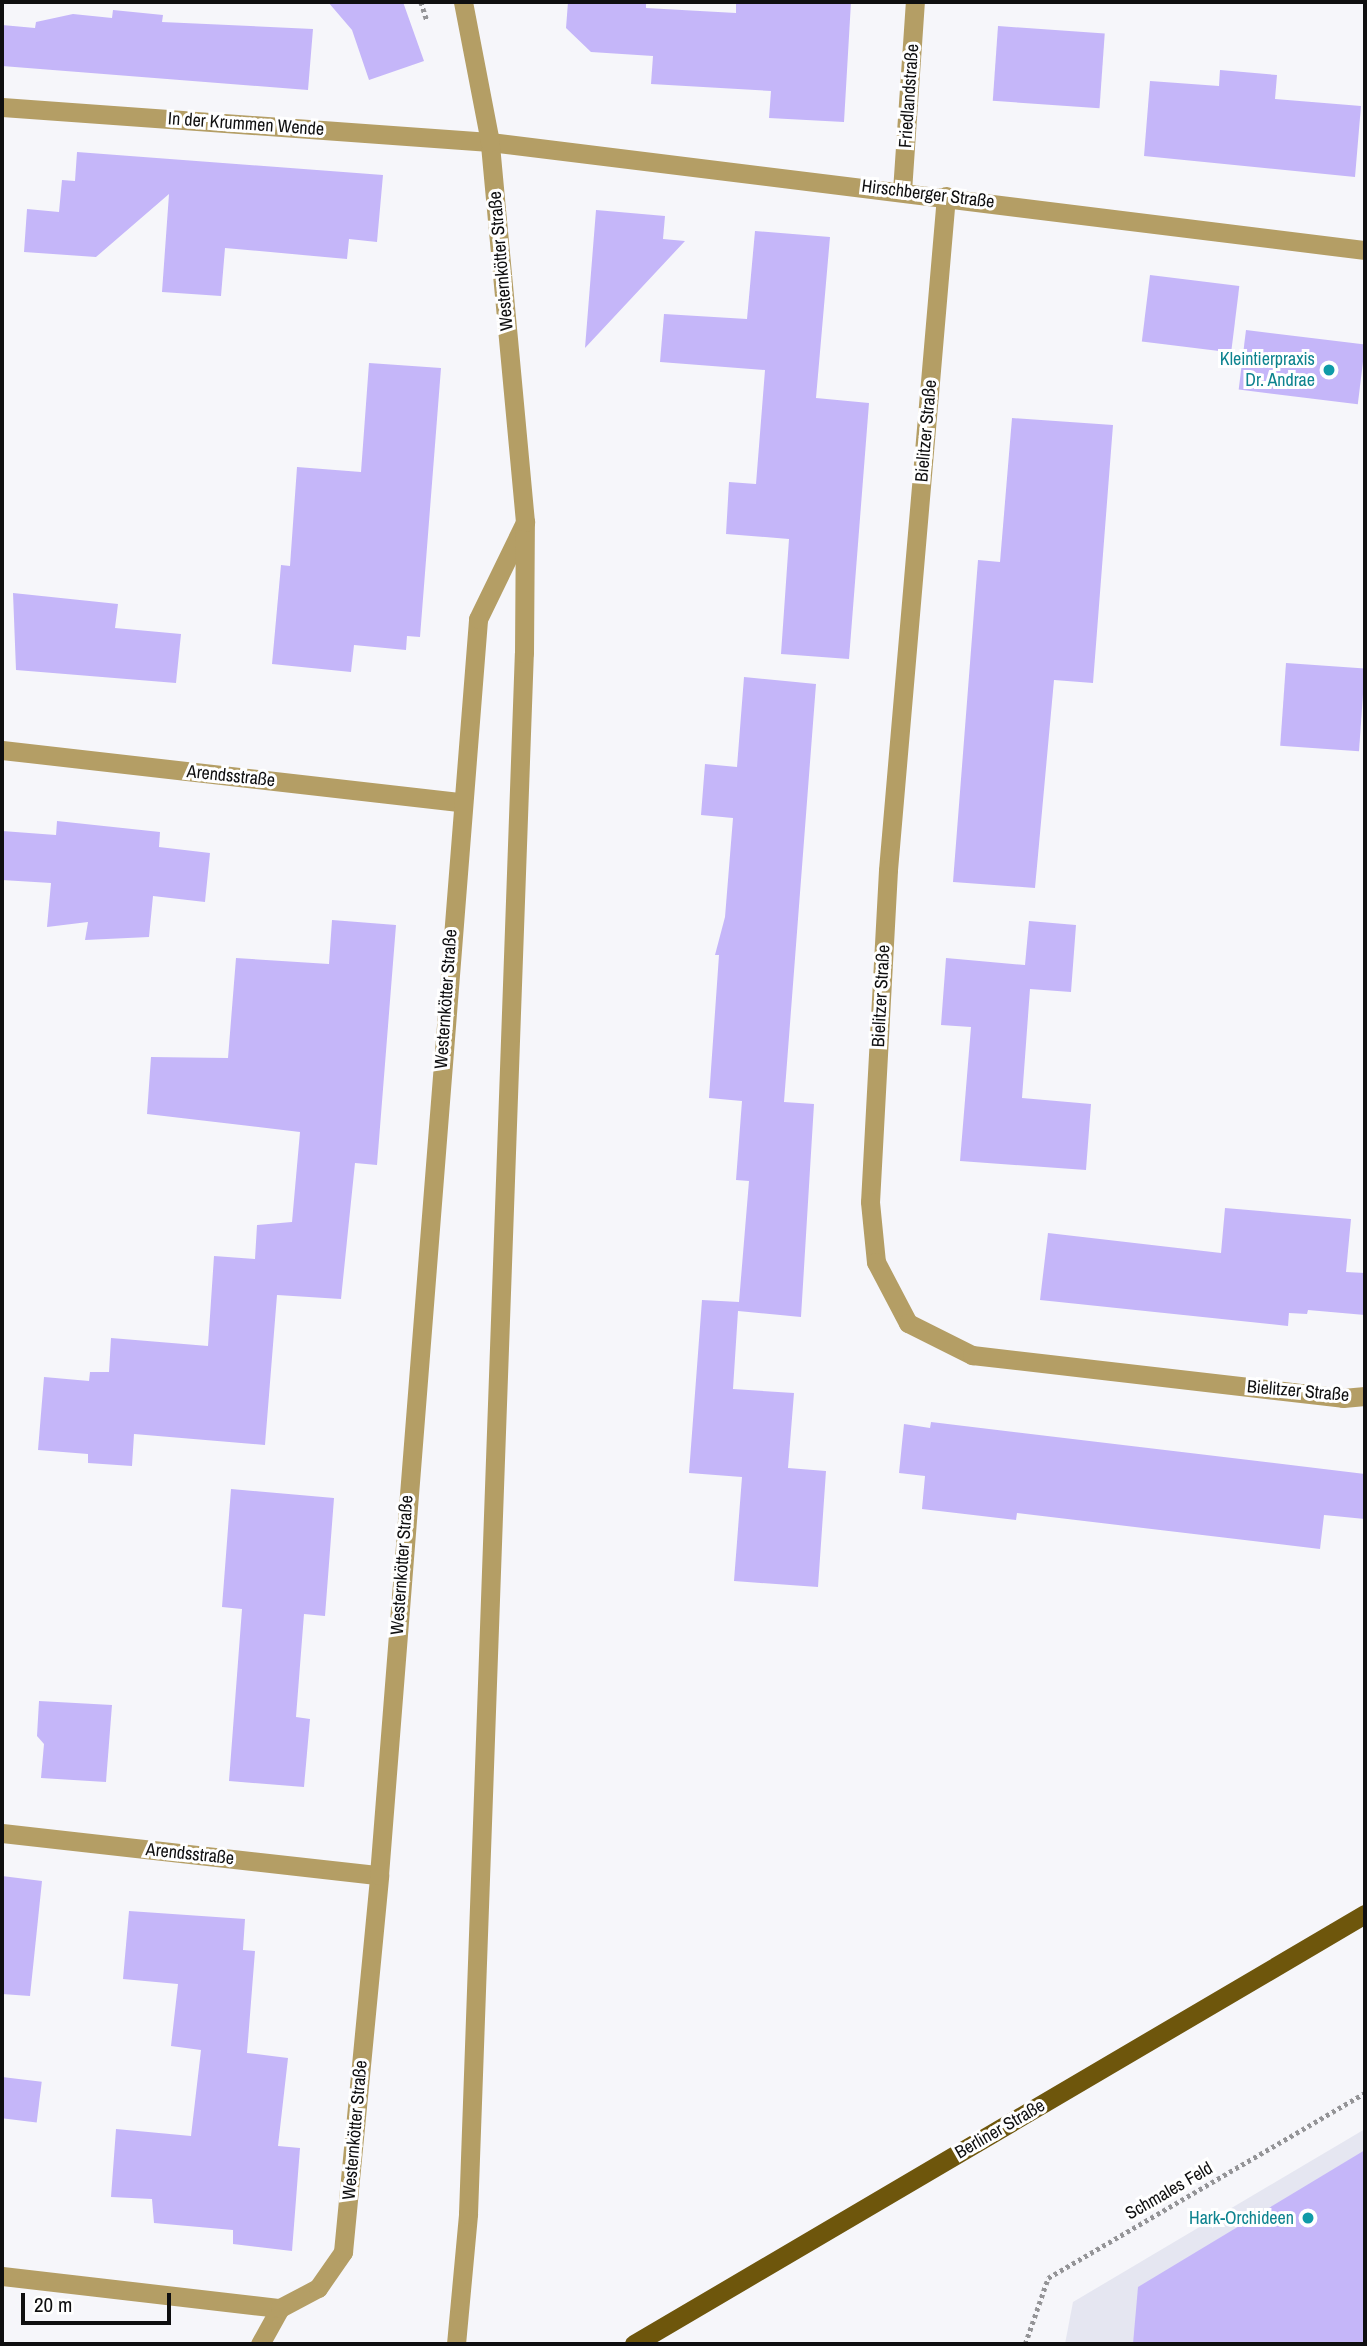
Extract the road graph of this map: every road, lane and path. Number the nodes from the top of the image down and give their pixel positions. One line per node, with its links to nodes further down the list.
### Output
1 (463, 2): 4 (street, Westernkötter Straße)
2 (915, 2): 5 (street, Friedlandstraße)
3 (2, 107): 4 (street, In der Krummen Wende)
4 (490, 142): 5 (street, Hirschberger Straße); 8 (street, Westernkötter Straße)
5 (902, 191): 6 (street, Hirschberger Straße)
6 (946, 196): 7 (street, Hirschberger Straße); 11 (street, Bielitzer Straße)
7 (1365, 250)
8 (525, 522): 10 (street, Westernkötter Straße); 19 (street, Westernkötter Straße)
9 (2, 750): 10 (street, Arendsstraße)
10 (461, 802): 13 (street, Westernkötter Straße)
11 (1365, 1396)
12 (2, 1833): 13 (street, Arendsstraße)
13 (379, 1875): 17 (street, Westernkötter Straße)
14 (1365, 1914): 20 (main road, Berliner Straße)
15 (1365, 2093): 21 (path, Schmales Feld)
16 (2, 2276): 17 (street)
17 (280, 2308): 18 (street)
18 (260, 2344)
19 (456, 2344)
20 (635, 2344)
21 (1025, 2344)

